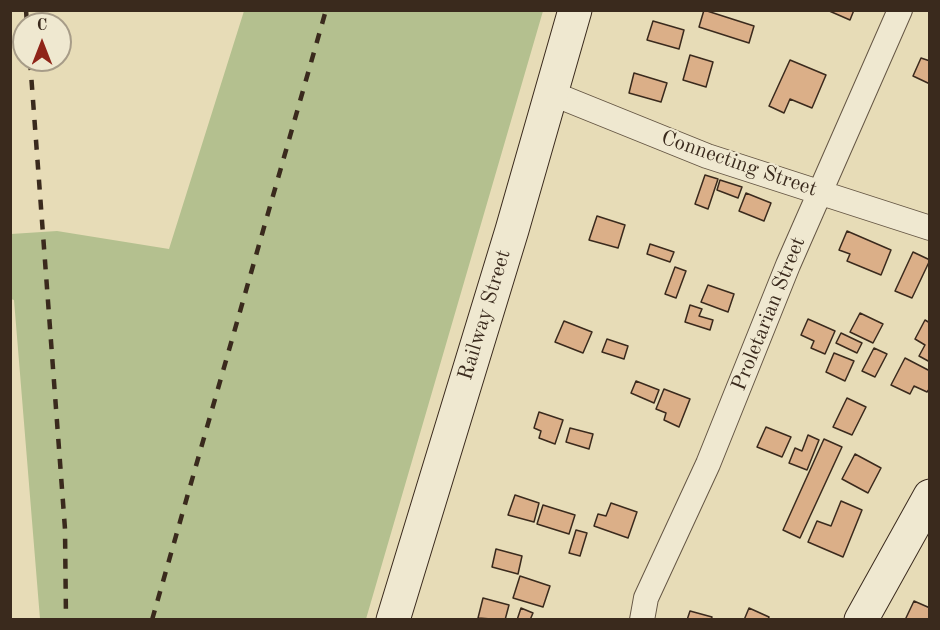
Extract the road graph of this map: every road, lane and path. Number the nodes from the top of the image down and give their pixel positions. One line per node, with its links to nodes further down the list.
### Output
1 (575, 10): 3 (street, Railway Street)
2 (900, 10): 4 (street, Proletarian Street)
3 (551, 93): 4 (street, Connecting Street); 7 (street, Railway Street)
4 (820, 193): 5 (street, Connecting Street); 8 (street, Proletarian Street)
5 (930, 228)
6 (930, 496): 9 (street)
7 (393, 620)
8 (642, 620)
9 (861, 620)

